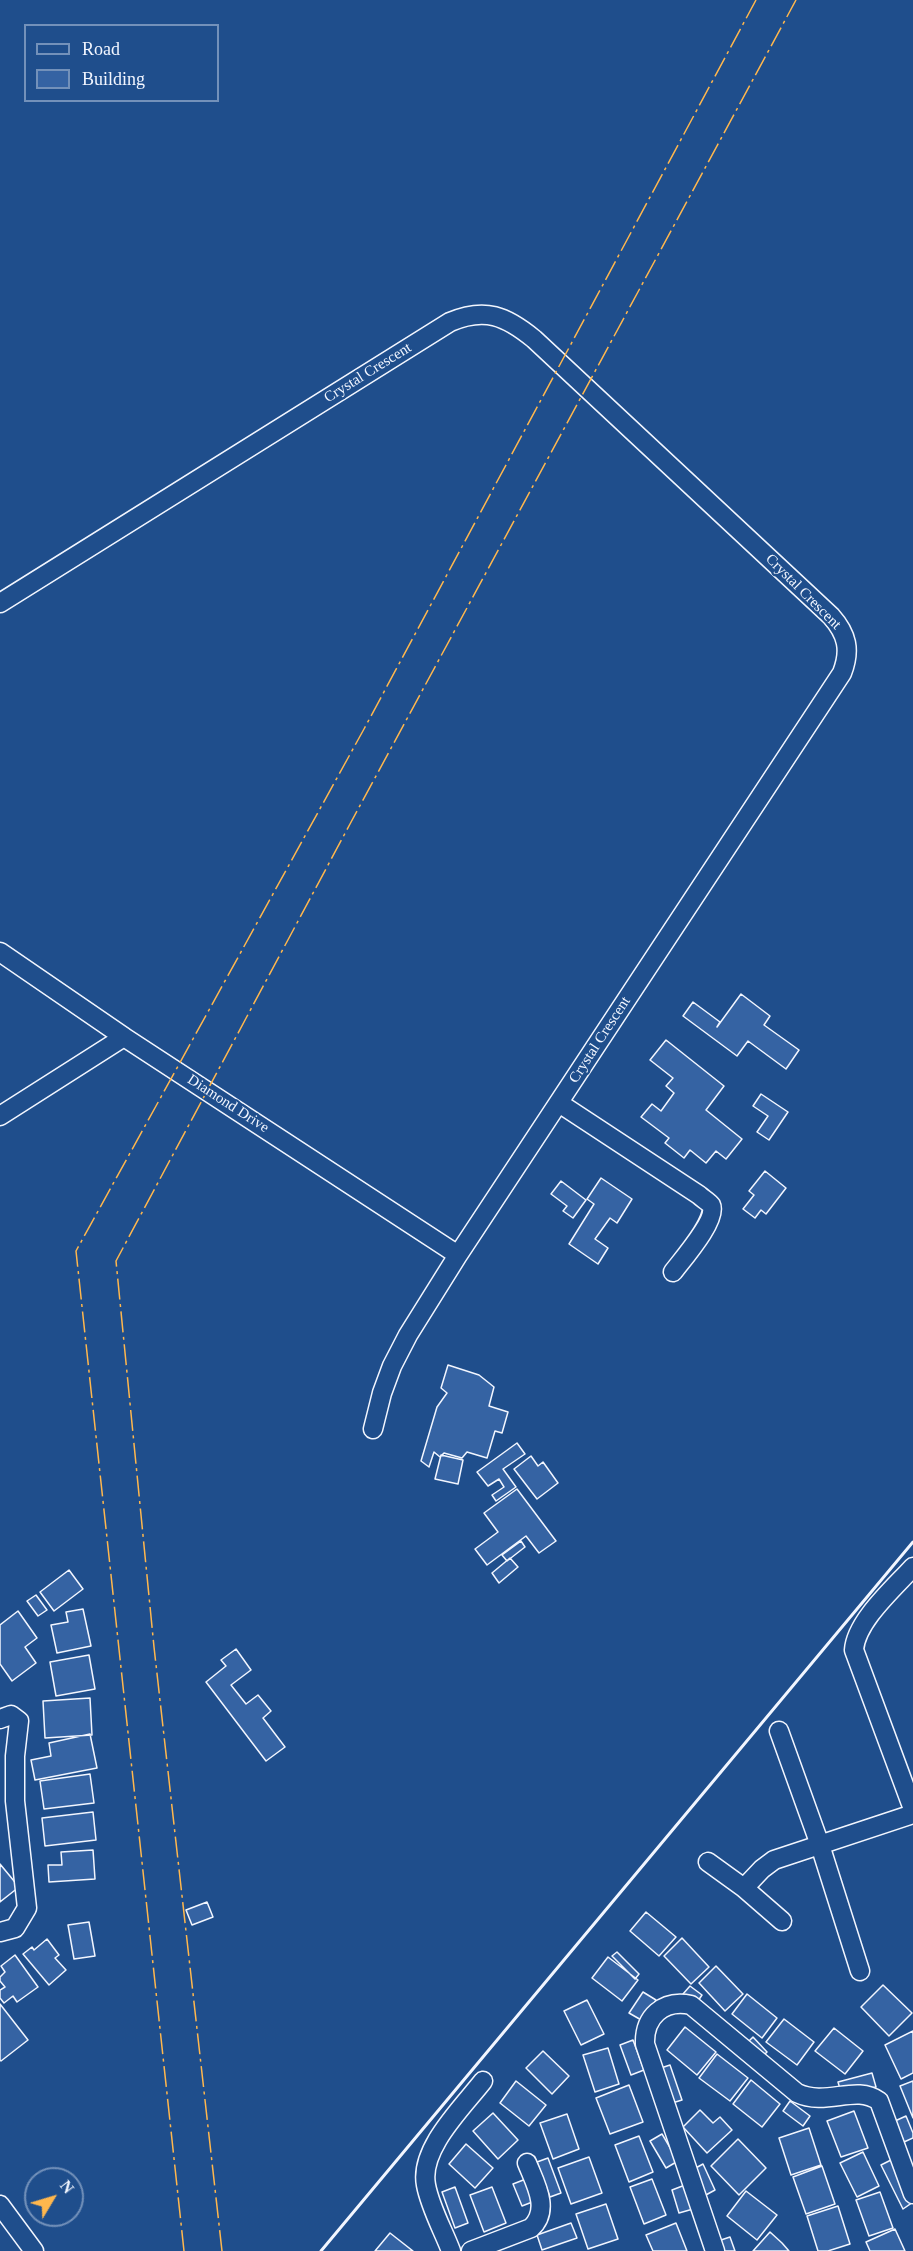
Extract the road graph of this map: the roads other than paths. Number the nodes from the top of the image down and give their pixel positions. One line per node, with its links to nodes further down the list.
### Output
1 (0, 603): 4 (street, Crystal Crescent)
2 (0, 952): 3 (street, Diamond Drive)
3 (124, 1037): 5 (street); 6 (street, Diamond Drive)
4 (559, 1103): 6 (street, Crystal Crescent); 7 (street)
5 (0, 1116)
6 (458, 1255): 8 (street, Crystal Crescent)
7 (673, 1272)
8 (373, 1429)
9 (913, 1567): 12 (street)
10 (0, 1719): 18 (street)
11 (779, 1731): 14 (street)
12 (913, 1809)
13 (913, 1814): 14 (street)
14 (820, 1845): 16 (street); 19 (street)
15 (708, 1862): 16 (street)
16 (744, 1888): 17 (street)
17 (782, 1921)
18 (0, 1932)
19 (860, 1971)
20 (483, 2081): 25 (street)
21 (527, 2163): 26 (street)
22 (913, 2194): 27 (street)
23 (0, 2205): 24 (street)
24 (34, 2251)
25 (451, 2251)
26 (471, 2251)
27 (716, 2251)

